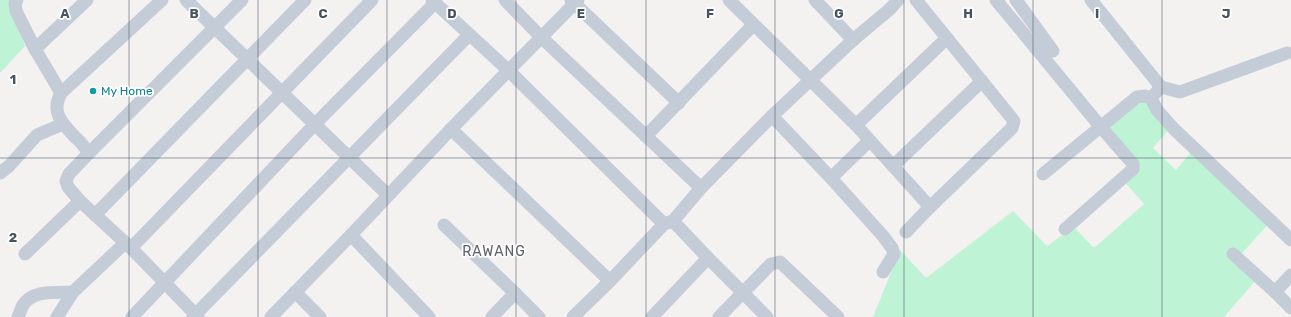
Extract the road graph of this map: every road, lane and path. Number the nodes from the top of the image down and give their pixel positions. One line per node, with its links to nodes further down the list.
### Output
1 (17, 0): 24 (street)
2 (87, 0): 24 (street)
3 (162, 0): 32 (street)
4 (242, 0): 19 (street)
5 (305, 0): 27 (street)
6 (372, 0): 33 (street)
7 (505, 0): 21 (street)
8 (729, 0): 18 (street)
9 (814, 0): 23 (street)
10 (898, 0): 23 (street)
11 (916, 0): 22 (street)
12 (996, 0): 40 (street)
13 (1016, 0): 25 (street)
14 (1091, 0): 31 (street)
15 (190, 1): 19 (street)
16 (574, 1): 21 (street); 35 (street)
17 (433, 2): 20 (street); 38 (street)
18 (753, 25): 29 (street); 35 (street)
19 (215, 28): 27 (street); 44 (street)
20 (469, 35): 28 (street); 45 (street)
21 (541, 37): 28 (street); 42 (street)
22 (947, 38): 30 (street); 39 (street)
23 (853, 40): 29 (street)
24 (35, 49): 32 (street)
25 (1053, 51)
26 (1287, 53): 31 (street)
27 (247, 59): 33 (street); 54 (street)
28 (508, 70): 41 (street); 55 (street)
29 (811, 80): 36 (street); 39 (street)
30 (982, 81): 46 (street); 53 (street)
31 (1161, 87): 34 (street)
32 (62, 93): 37 (street)
33 (283, 93): 38 (street); 61 (street)
34 (1151, 98): 40 (street); 60 (street)
35 (678, 103): 42 (street)
36 (772, 116): 49 (street); 50 (street)
37 (63, 124): 44 (street); 47 (street)
38 (315, 124): 45 (street); 68 (street)
39 (856, 125): 43 (street)
40 (1100, 126): 48 (street); 57 (street)
41 (451, 129): 51 (street); 67 (street)
42 (646, 136): 50 (street)
43 (869, 140): 46 (street); 49 (street)
44 (89, 153): 52 (street)
45 (350, 158): 51 (street); 75 (street)
46 (893, 166): 53 (street)
47 (0, 173)
48 (1043, 174)
49 (831, 178): 65 (street)
50 (701, 188): 55 (street)
51 (388, 195): 59 (street)
52 (80, 201): 54 (street); 62 (street)
53 (930, 207): 58 (street)
54 (95, 215): 61 (street)
55 (668, 223): 64 (street); 67 (street)
56 (444, 225): 72 (street)
57 (1065, 229)
58 (906, 232)
59 (351, 235): 70 (street); 81 (street)
60 (1291, 240)
61 (128, 245): 68 (street); 69 (street)
62 (25, 254)
63 (1233, 254): 71 (street)
64 (708, 258): 73 (street); 85 (street)
65 (883, 272)
66 (1291, 275): 71 (street)
67 (610, 281): 84 (street)
68 (165, 283): 75 (street); 78 (street)
69 (74, 292): 76 (street); 77 (street)
70 (295, 292): 79 (street); 80 (street)
71 (1275, 292): 74 (street)
72 (515, 293): 82 (street); 83 (street)
73 (743, 293): 86 (street); 87 (street); 88 (street)
74 (1291, 308)
75 (196, 316)
76 (18, 317)
77 (57, 317)
78 (132, 317)
79 (271, 317)
80 (320, 317)
81 (429, 317)
82 (492, 317)
83 (539, 317)
84 (573, 317)
85 (652, 317)
86 (719, 317)
87 (767, 317)
88 (838, 317)

